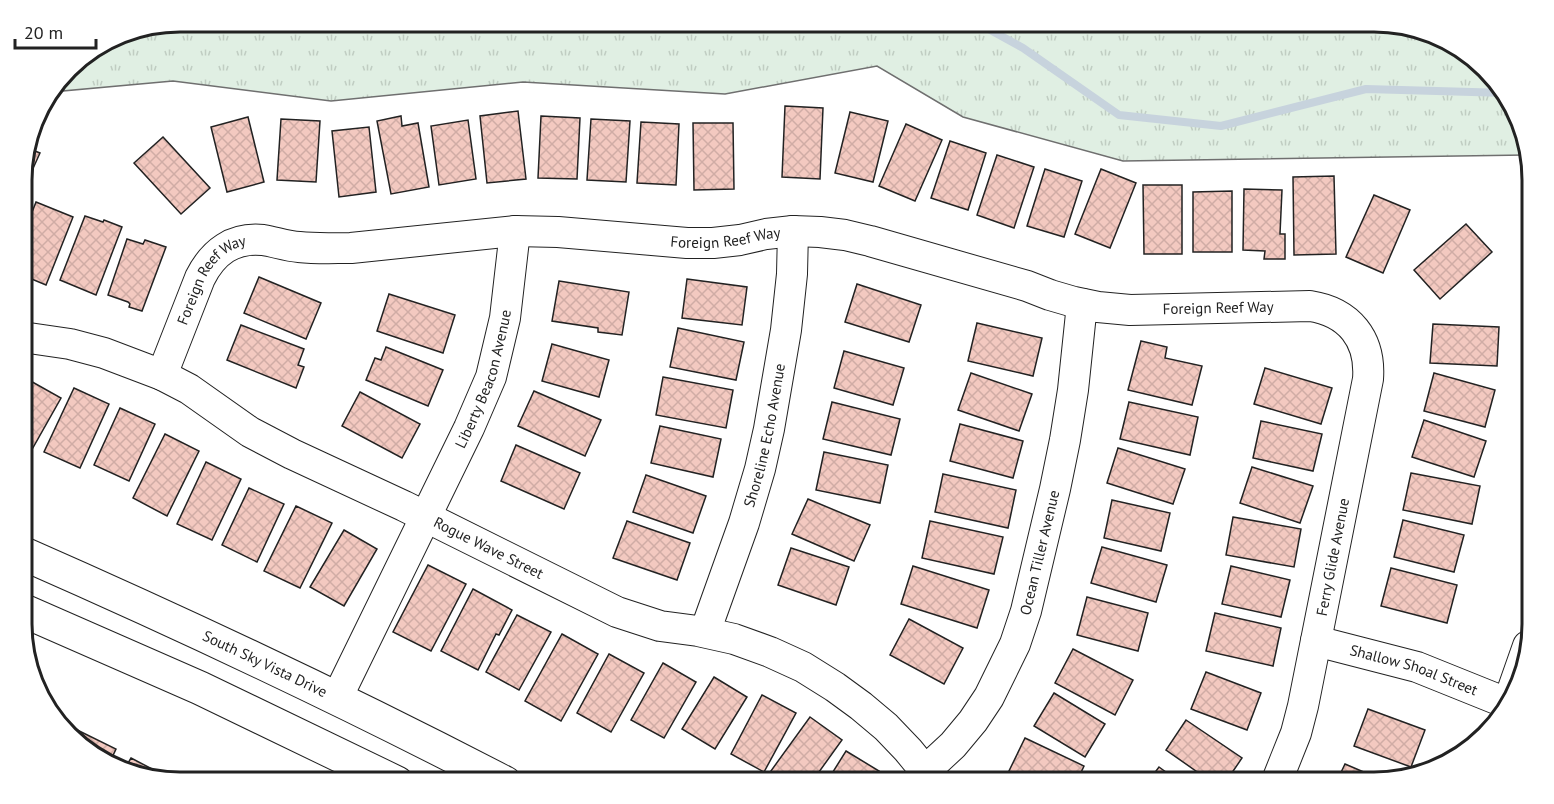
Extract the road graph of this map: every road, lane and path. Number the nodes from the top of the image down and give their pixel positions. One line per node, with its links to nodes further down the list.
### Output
1 (515, 231): 2 (street, Foreign Reef Way); 6 (street, Foreign Reef Way); 7 (street, Liberty Beacon Avenue)
2 (793, 231): 3 (street, Foreign Reef Way); 10 (street, Shoreline Echo Avenue)
3 (1082, 304): 4 (street, Foreign Reef Way); 17 (street, Ocean Tiller Avenue)
4 (1356, 330): 11 (street, Ferry Glide Avenue)
5 (32, 338): 6 (street, Rogue Wave Street)
6 (162, 375): 7 (street, Rogue Wave Street)
7 (427, 517): 10 (street, Rogue Wave Street); 12 (street, Liberty Beacon Avenue)
8 (32, 558): 12 (main road, South Sky Vista Drive)
9 (32, 614): 14 (main road)
10 (705, 632): 16 (street, Rogue Wave Street)
11 (1316, 641): 13 (street, Shallow Shoal Street); 18 (street, Ferry Glide Avenue)
12 (338, 698): 15 (main road, South Sky Vista Drive)
13 (1501, 700)
14 (374, 772)
15 (483, 772)
16 (926, 772)
17 (934, 772)
18 (1280, 772)

